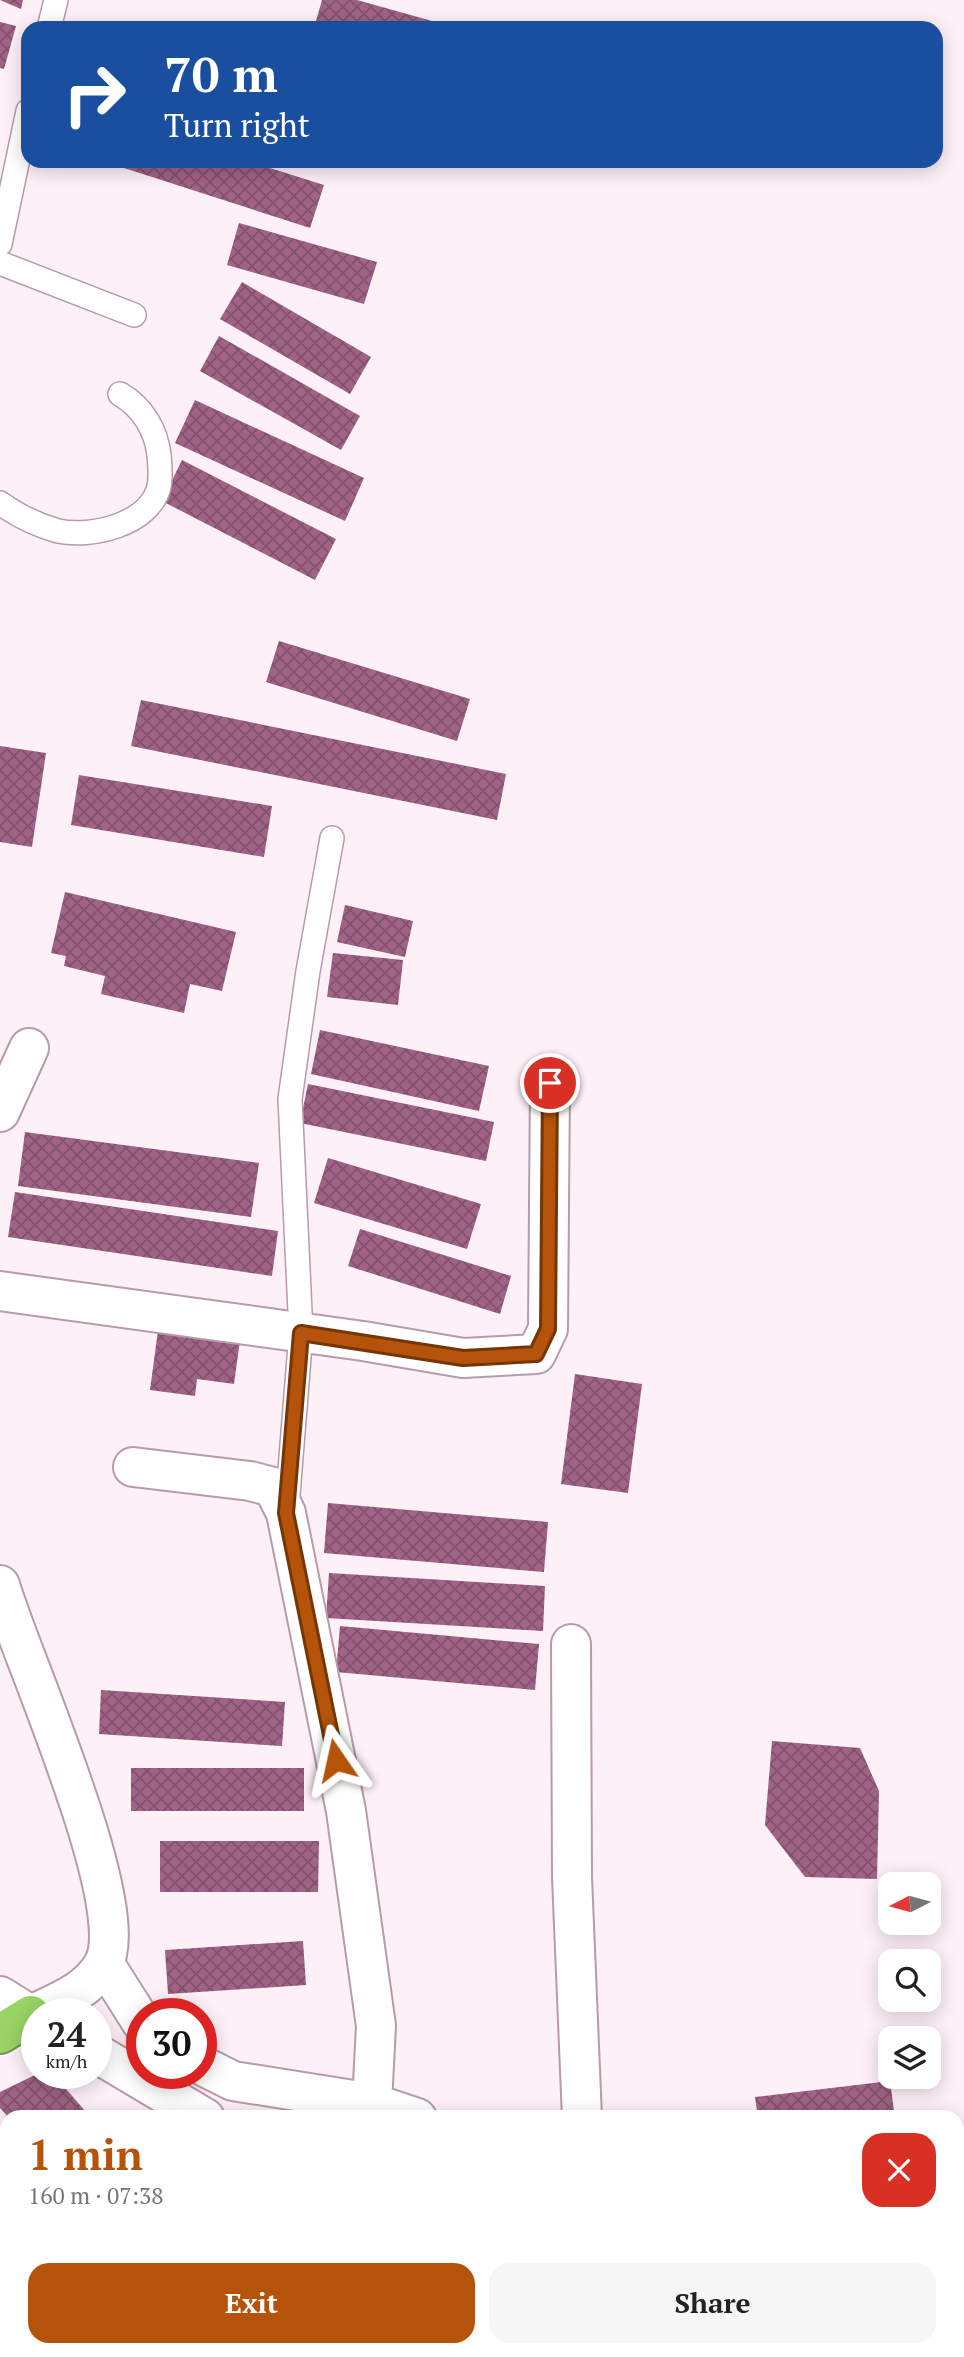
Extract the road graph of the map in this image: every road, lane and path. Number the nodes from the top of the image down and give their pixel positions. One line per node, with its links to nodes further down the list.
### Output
1 (56, 0): 2 (lane)
2 (51, 21)
3 (21, 144): 4 (lane)
4 (0, 244)
5 (0, 263): 6 (lane)
6 (134, 316)
7 (120, 394): 8 (lane)
8 (0, 503)
9 (332, 838): 14 (lane)
10 (29, 1048): 12 (street)
11 (550, 1083): 14 (street)
12 (0, 1112)
13 (0, 1291): 14 (street)
14 (301, 1333): 16 (lane)
15 (133, 1467): 16 (street)
16 (286, 1513): 24 (street)
17 (0, 1585): 19 (street)
18 (571, 1644): 27 (street)
19 (104, 1964): 20 (street); 21 (street)
20 (126, 1998)
21 (17, 2016)
22 (112, 2063): 25 (street)
23 (217, 2073): 24 (street)
24 (372, 2103): 26 (street)
25 (192, 2110)
26 (393, 2110)
27 (582, 2110)

